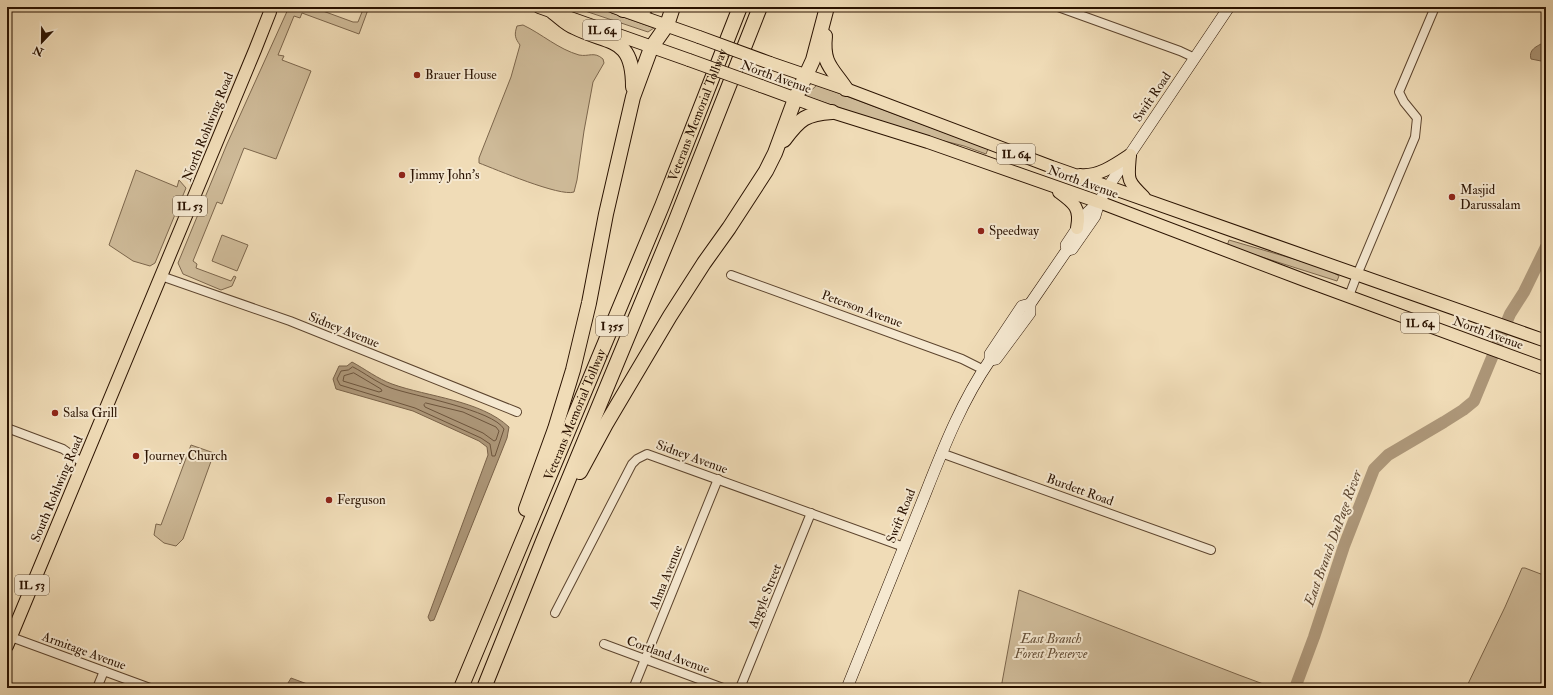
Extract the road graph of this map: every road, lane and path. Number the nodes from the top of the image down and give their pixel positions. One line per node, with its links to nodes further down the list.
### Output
1 (539, 7): 12 (main road, North Avenue / IL 64)
2 (646, 7): 10 (highway)
3 (673, 7): 13 (highway)
4 (740, 7): 48 (highway, Veterans Memorial Tollway / I 355)
5 (760, 7): 43 (highway, Veterans Memorial Tollway / I 355)
6 (1058, 7): 15 (street)
7 (1230, 7): 15 (street, Swift Road)
8 (1435, 7): 31 (street)
9 (273, 9): 32 (main road, North Rohlwing Road / IL 53)
10 (619, 9): 13 (main road, North Avenue / IL 64)
11 (827, 9): 16 (highway); 17 (highway)
12 (553, 12): 14 (main road, North Avenue / IL 64); 18 (highway)
13 (667, 25): 14 (highway); 16 (main road, North Avenue / IL 64, bridge)
14 (651, 48): 18 (highway); 19 (main road, North Avenue / IL 64, bridge)
15 (1195, 58): 22 (street, Swift Road)
16 (805, 75): 17 (main road, North Avenue / IL 64); 19 (highway)
17 (846, 89): 23 (main road, North Avenue / IL 64)
18 (633, 97): 48 (highway)
19 (795, 99): 20 (main road, North Avenue / IL 64); 21 (highway)
20 (832, 112): 21 (highway); 24 (main road, North Avenue / IL 64)
21 (775, 153): 43 (highway)
22 (1130, 155): 23 (main road); 25 (street, Swift Road); 26 (main road)
23 (1075, 175): 25 (main road, North Avenue / IL 64)
24 (1039, 181): 27 (main road, North Avenue / IL 64); 28 (main road)
25 (1108, 187): 26 (main road, North Avenue / IL 64); 27 (street, Swift Road)
26 (1149, 201): 31 (main road, North Avenue / IL 64)
27 (1099, 202): 28 (street, Swift Road); 29 (street, Swift Road); 33 (main road, North Avenue / IL 64)
28 (1077, 228): 29 (street, Swift Road)
29 (1067, 250): 36 (street, Swift Road)
30 (732, 275): 36 (street, Peterson Avenue)
31 (1357, 275): 33 (street); 34 (main road, North Avenue / IL 64)
32 (161, 276): 37 (street, Sidney Avenue); 40 (main road, South Rohlwing Road / IL 53)
33 (1349, 296): 35 (main road, North Avenue / IL 64)
34 (1546, 341)
35 (1546, 369)
36 (984, 370): 39 (street, Swift Road)
37 (517, 412)
38 (7, 428): 40 (street)
39 (942, 453): 44 (street, Swift Road); 45 (street, Burdett Road)
40 (83, 463): 47 (main road, South Rohlwing Road / IL 53)
41 (718, 479): 42 (street, Sidney Avenue); 46 (street, Sidney Avenue); 50 (street, Alma Avenue)
42 (811, 513): 44 (street, Sidney Avenue); 58 (street, Argyle Street)
43 (543, 541): 56 (highway, Veterans Memorial Tollway / I 355)
44 (904, 547): 59 (street, Swift Road)
45 (1211, 550)
46 (555, 613)
47 (9, 642): 51 (street, Armitage Avenue)
48 (480, 643): 55 (highway, Veterans Memorial Tollway / I 355)
49 (604, 644): 50 (street, Cortland Avenue)
50 (645, 660): 52 (street, Alma Avenue); 57 (street, Cortland Avenue)
51 (104, 671): 53 (street); 54 (street, Armitage Avenue)
52 (635, 684)
53 (97, 688)
54 (150, 688)
55 (461, 688)
56 (484, 688)
57 (723, 688)
58 (740, 688)
59 (847, 688)

